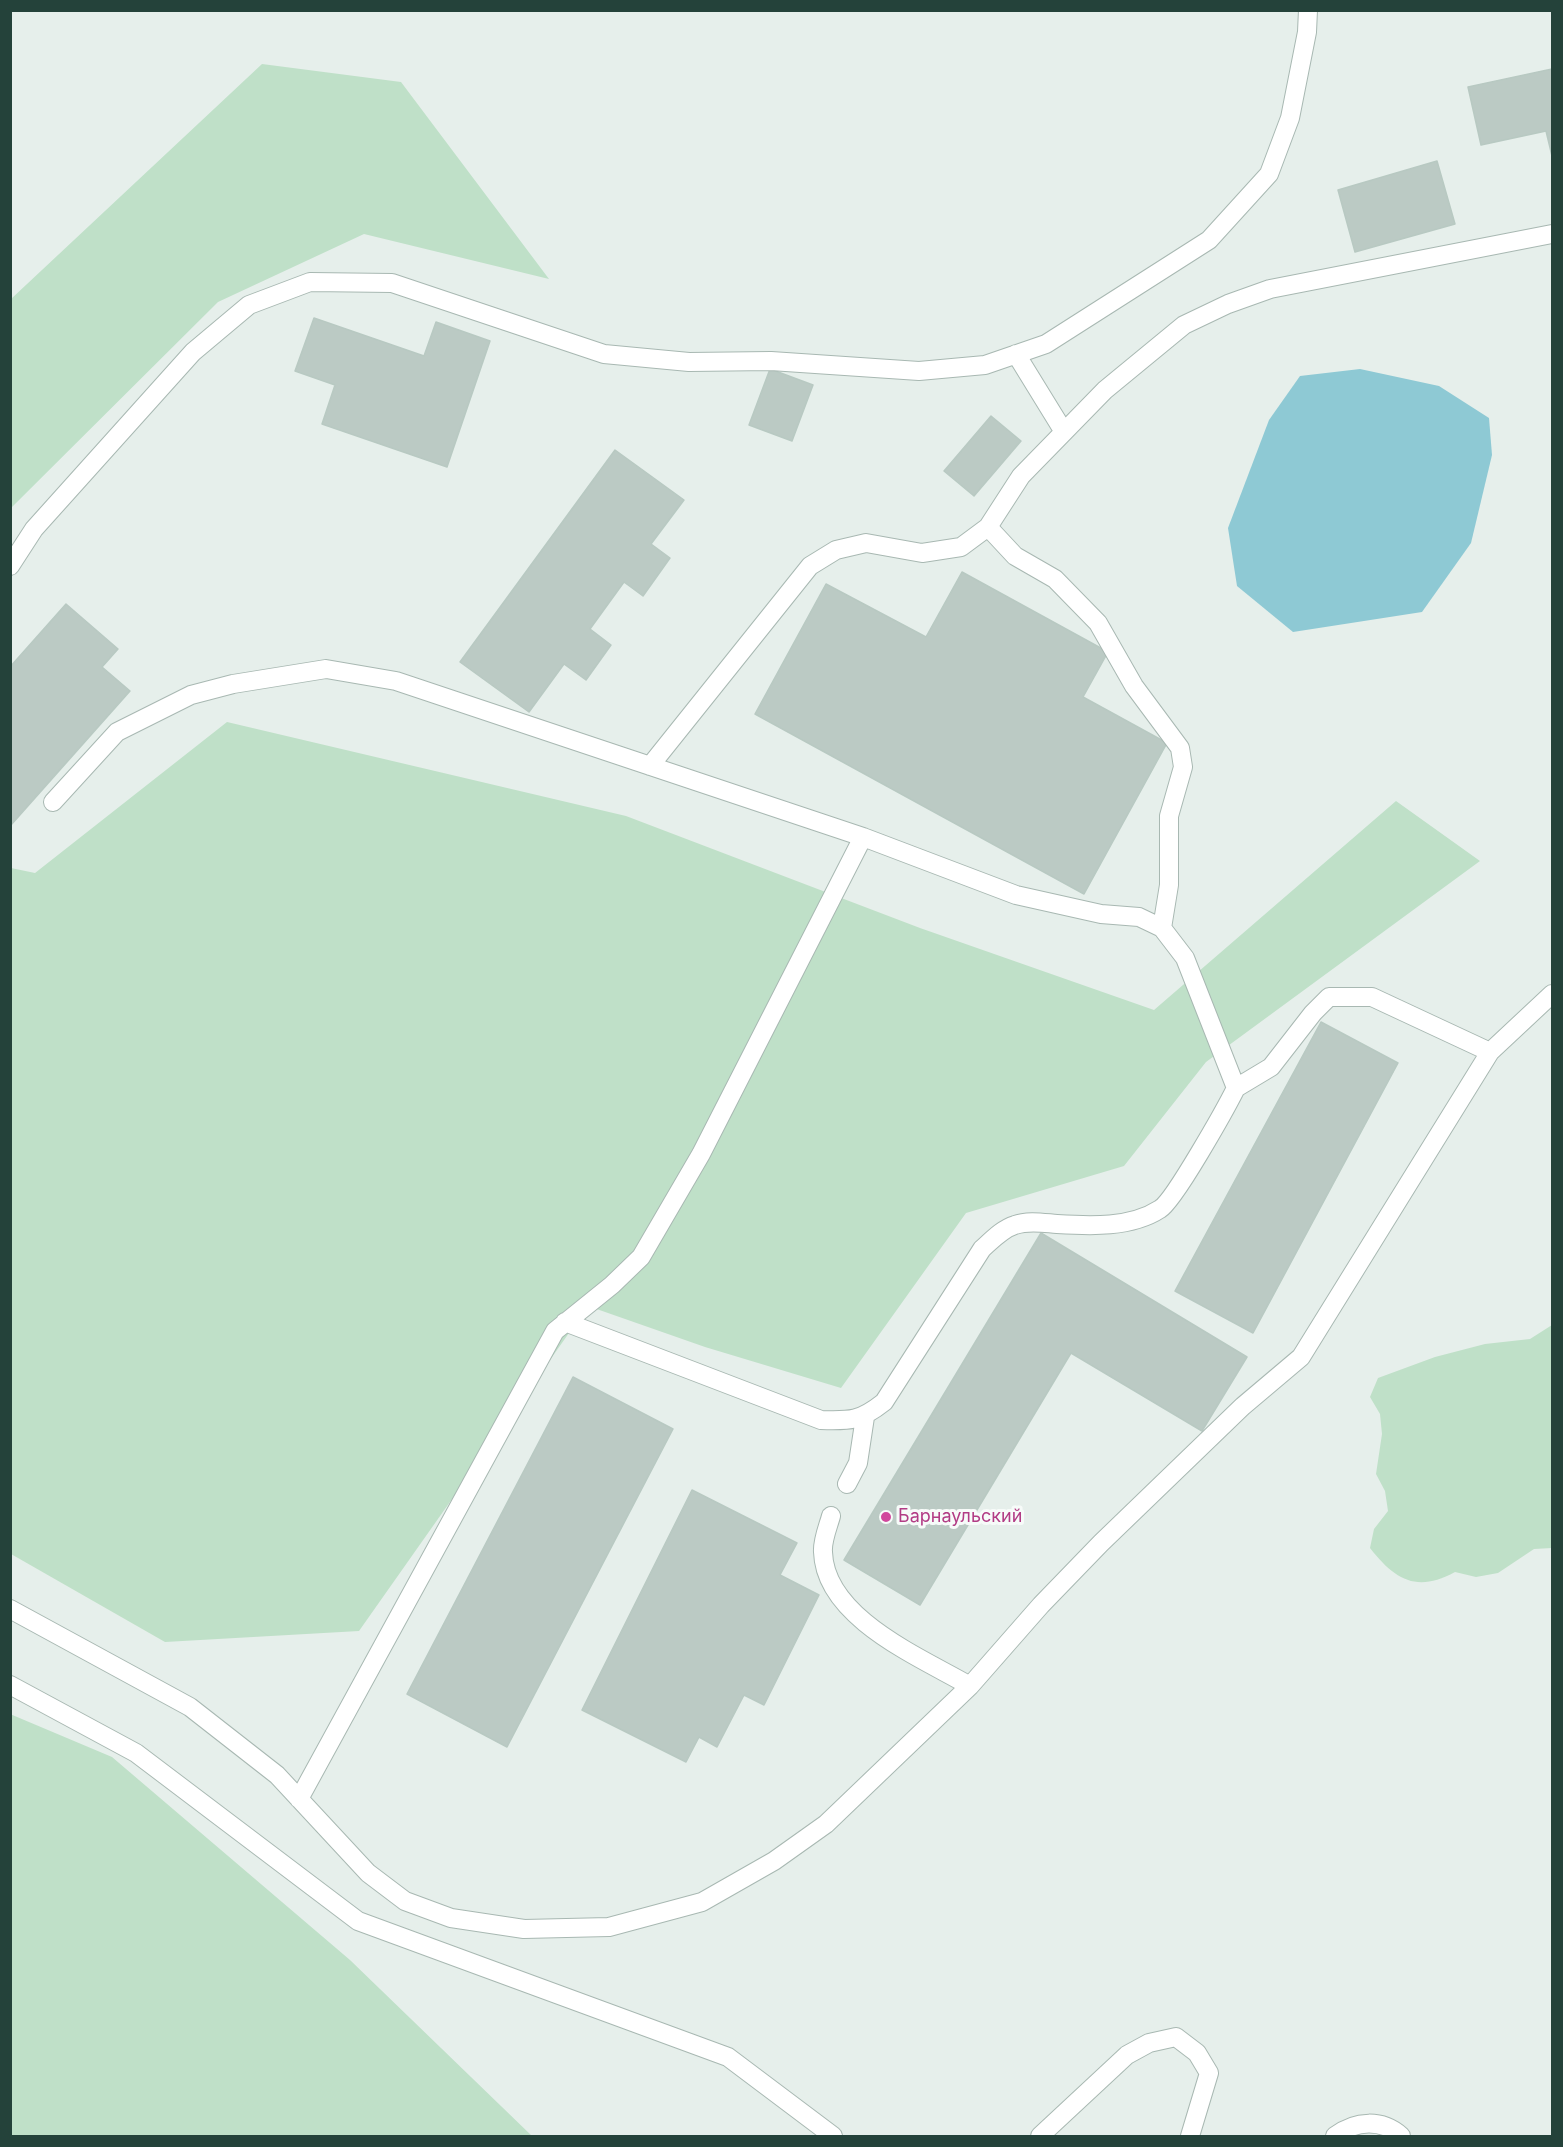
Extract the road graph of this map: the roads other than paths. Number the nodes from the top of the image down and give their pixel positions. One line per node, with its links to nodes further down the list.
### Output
1 (1308, 10): 3 (lane)
2 (1552, 234): 4 (lane)
3 (1016, 354): 4 (lane); 6 (lane)
4 (1064, 432): 5 (lane)
5 (988, 527): 7 (lane); 10 (lane)
6 (10, 566)
7 (650, 766): 8 (lane); 9 (lane)
8 (53, 802)
9 (863, 837): 10 (lane); 14 (lane)
10 (1162, 928): 13 (lane)
11 (1552, 994): 12 (lane)
12 (1490, 1052): 13 (lane); 20 (lane)
13 (1236, 1088): 15 (lane)
14 (565, 1323): 15 (lane); 21 (lane)
15 (865, 1417): 16 (lane)
16 (847, 1484)
17 (831, 1516): 20 (lane)
18 (10, 1609): 21 (lane)
19 (10, 1685): 22 (lane)
20 (970, 1686): 21 (lane)
21 (299, 1799)
22 (833, 2136)
23 (1040, 2136): 24 (lane)
24 (1190, 2136)
25 (1335, 2136): 26 (lane)
26 (1401, 2136)

